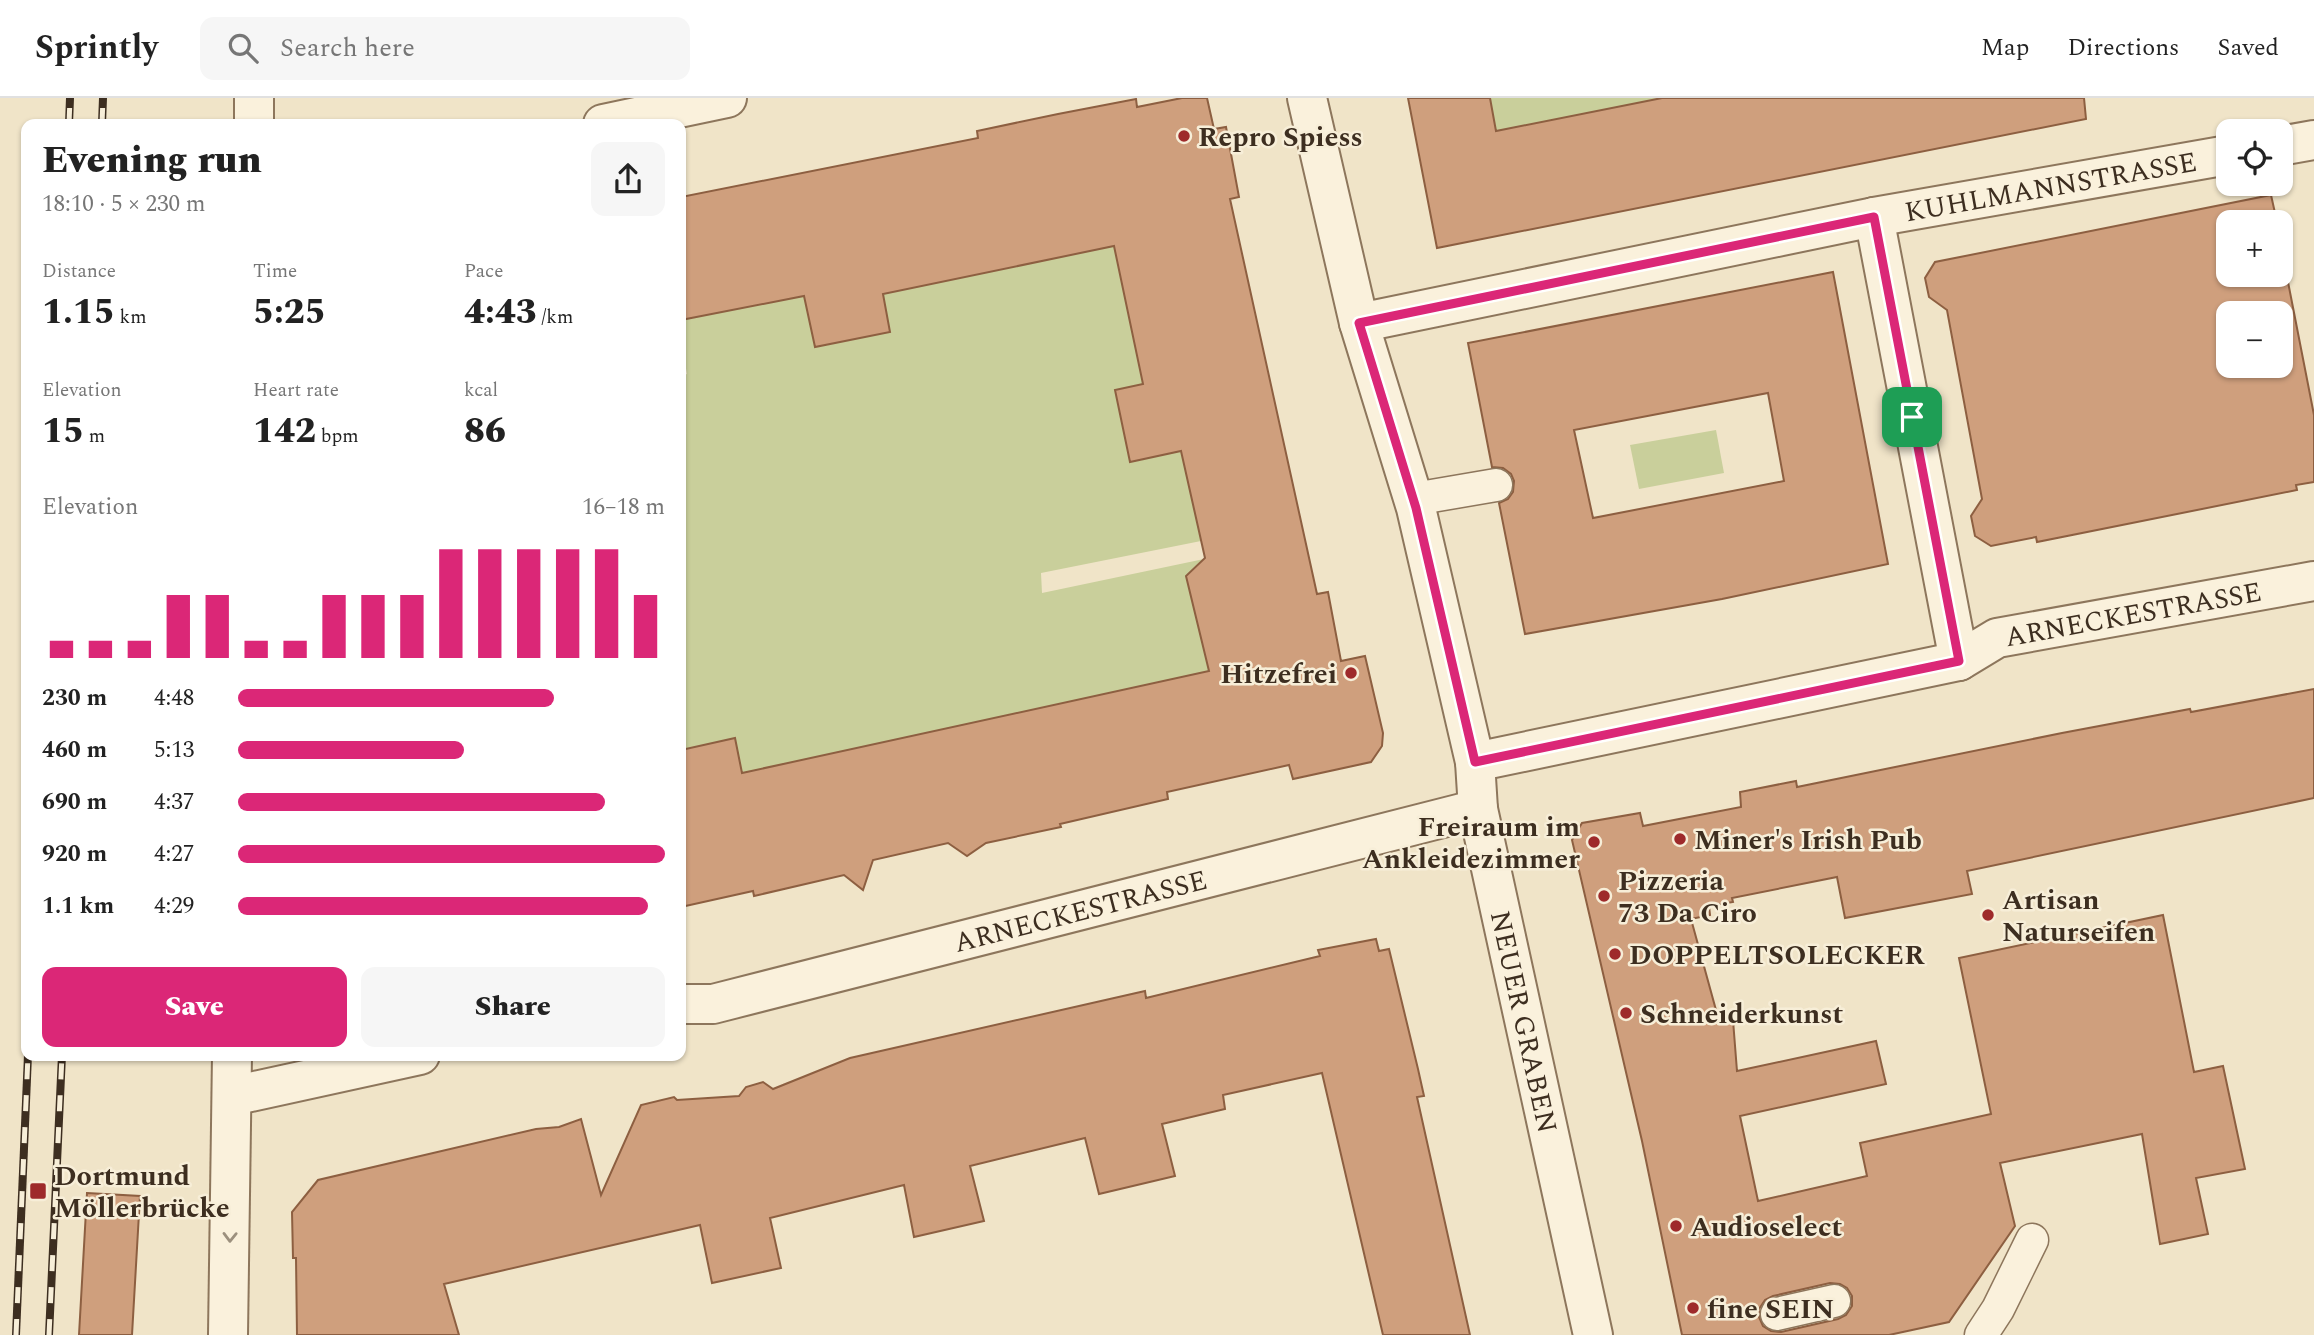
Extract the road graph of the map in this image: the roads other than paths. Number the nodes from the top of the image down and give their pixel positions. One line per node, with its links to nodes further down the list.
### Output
1 (254, 98): 4 (street)
2 (727, 98): 5 (street)
3 (1307, 98): 10 (street, NEUER GRABEN)
4 (254, 119)
5 (627, 119)
6 (2314, 141): 7 (street)
7 (2293, 144)
8 (2216, 157): 9 (street, KUHLMANNSTRASSE)
9 (1874, 217): 10 (street, KUHLMANNSTRASSE); 14 (street, KUHLMANNSTRASSE)
10 (1359, 323): 12 (street, NEUER GRABEN)
11 (1496, 485): 12 (lane)
12 (1414, 499): 15 (street, NEUER GRABEN)
13 (2314, 581): 14 (street, ARNECKESTRASSE)
14 (1959, 661): 15 (street, ARNECKESTRASSE)
15 (1475, 762): 16 (street, NEUER GRABEN)
16 (1478, 809): 17 (street, ARNECKESTRASSE); 25 (street, NEUER GRABEN)
17 (686, 1004)
18 (232, 1061): 20 (street)
19 (392, 1061): 20 (street)
20 (232, 1096): 24 (street, one-way to 24)
21 (2032, 1240): 26 (lane)
22 (1834, 1301): 23 (lane)
23 (1777, 1314)
24 (228, 1335)
25 (1593, 1335)
26 (1980, 1335)

